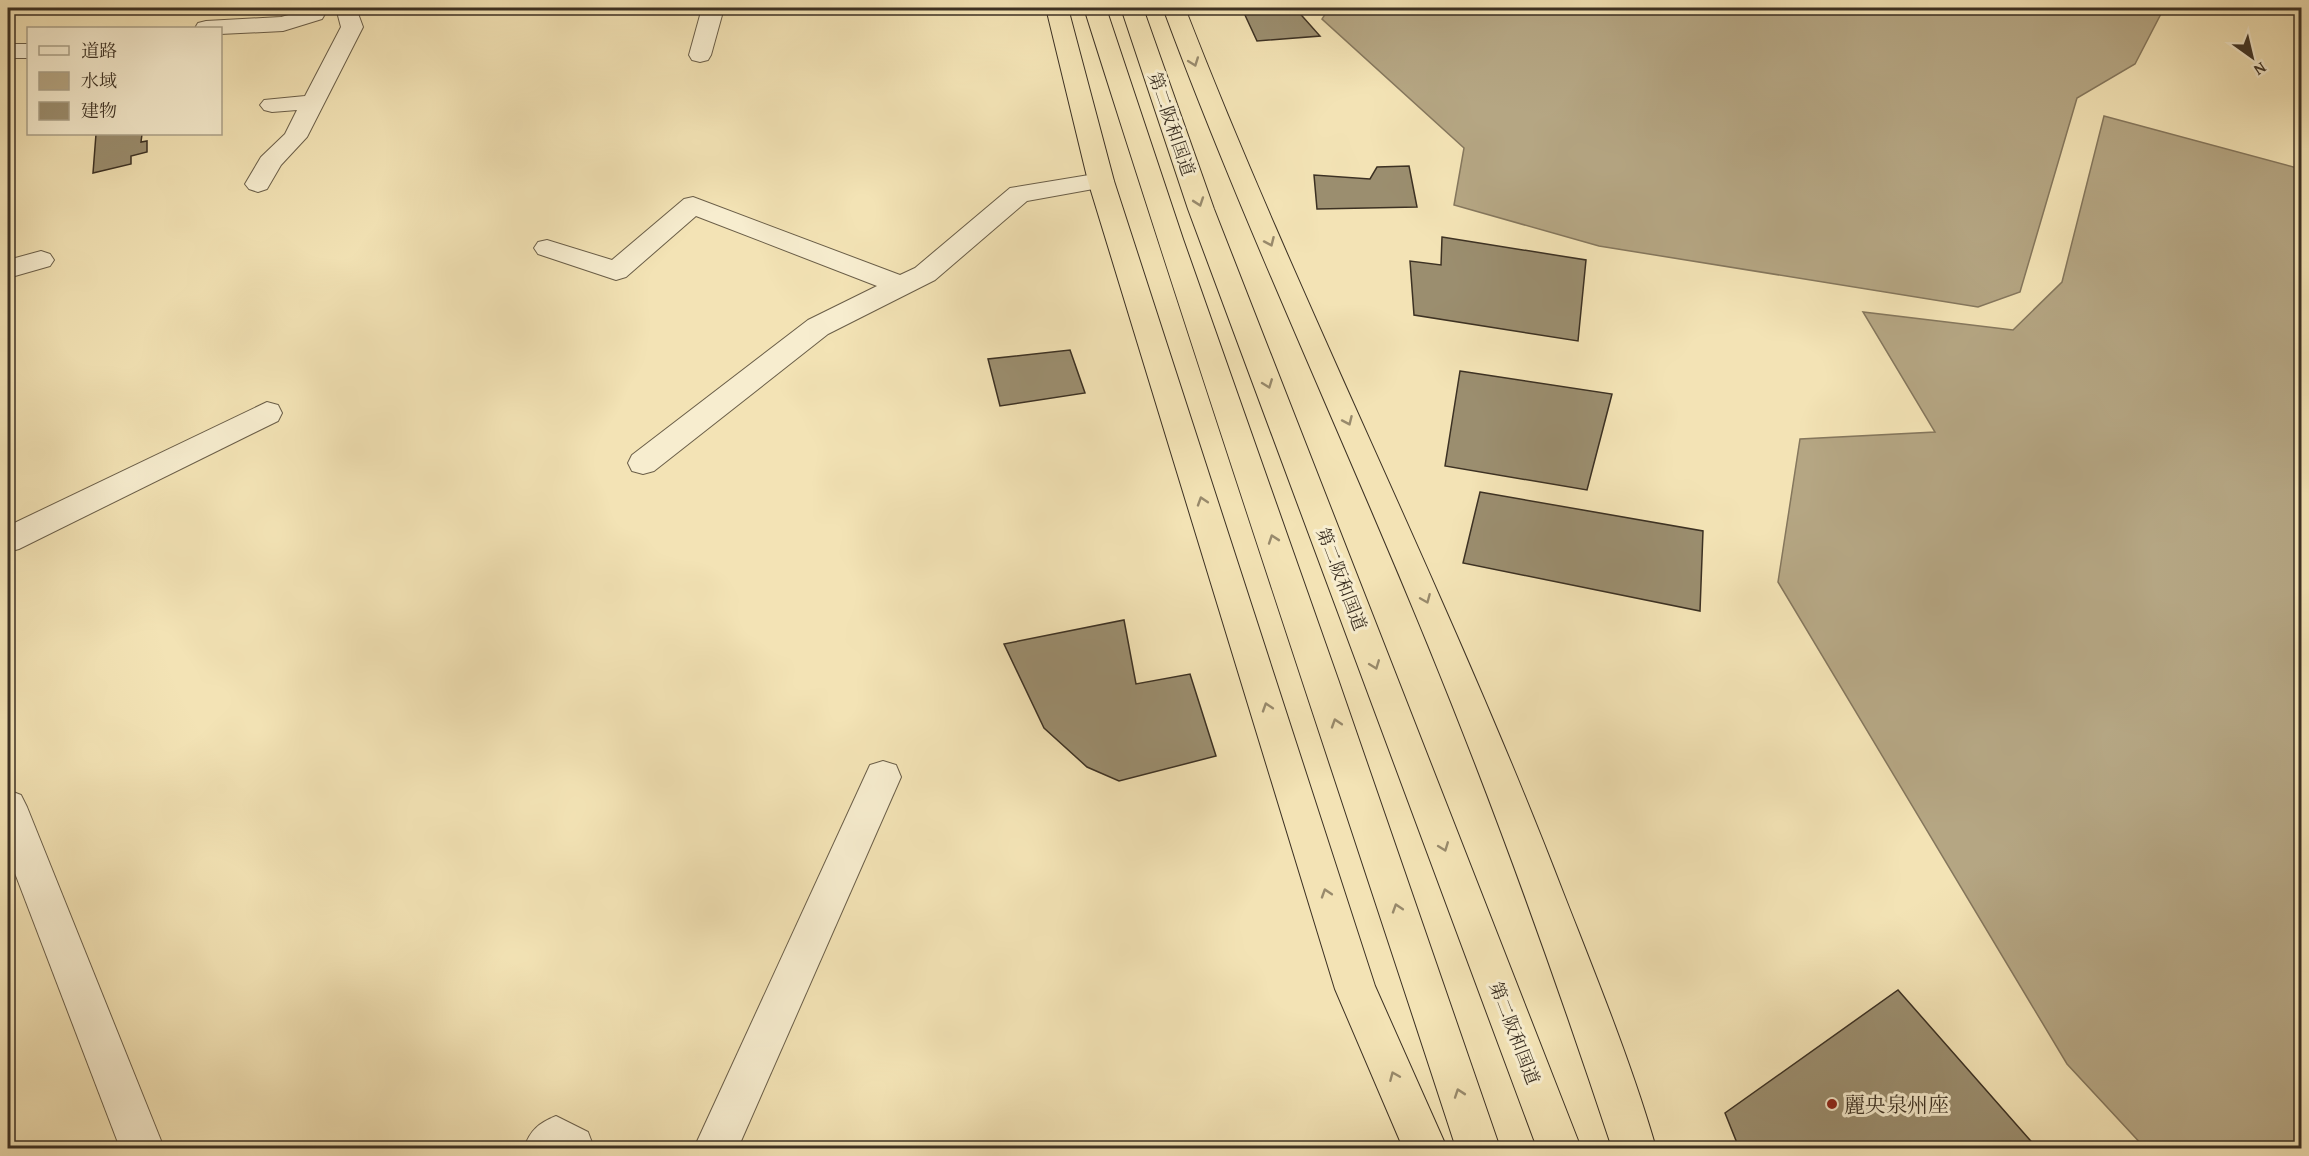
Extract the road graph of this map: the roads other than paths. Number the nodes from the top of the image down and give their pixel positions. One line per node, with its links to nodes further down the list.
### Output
1 (350, 8): 7 (street); 12 (street)
2 (713, 8): 11 (street)
3 (1057, 8): 14 (highway)
4 (1095, 8): 30 (highway, 第二阪和国道, one-way to 4)
5 (1132, 8): 31 (highway, 第二阪和国道, one-way to 31)
6 (1174, 8): 32 (highway, one-way to 32)
7 (304, 11): 8 (street)
8 (222, 27)
9 (8, 51): 10 (street)
10 (27, 51)
11 (700, 55)
12 (313, 102): 13 (street); 15 (street)
13 (272, 105)
14 (1101, 181): 19 (street); 29 (highway, one-way to 14)
15 (258, 184)
16 (547, 248): 19 (street)
17 (41, 260): 18 (street)
18 (8, 269)
19 (902, 286): 21 (street)
20 (267, 413): 22 (street)
21 (643, 463)
22 (8, 540)
23 (883, 777): 28 (street)
24 (8, 807): 25 (street)
25 (142, 1149)
26 (546, 1149): 27 (street)
27 (572, 1149)
28 (716, 1149)
29 (1425, 1149)
30 (1478, 1149)
31 (1559, 1149)
32 (1634, 1149)

